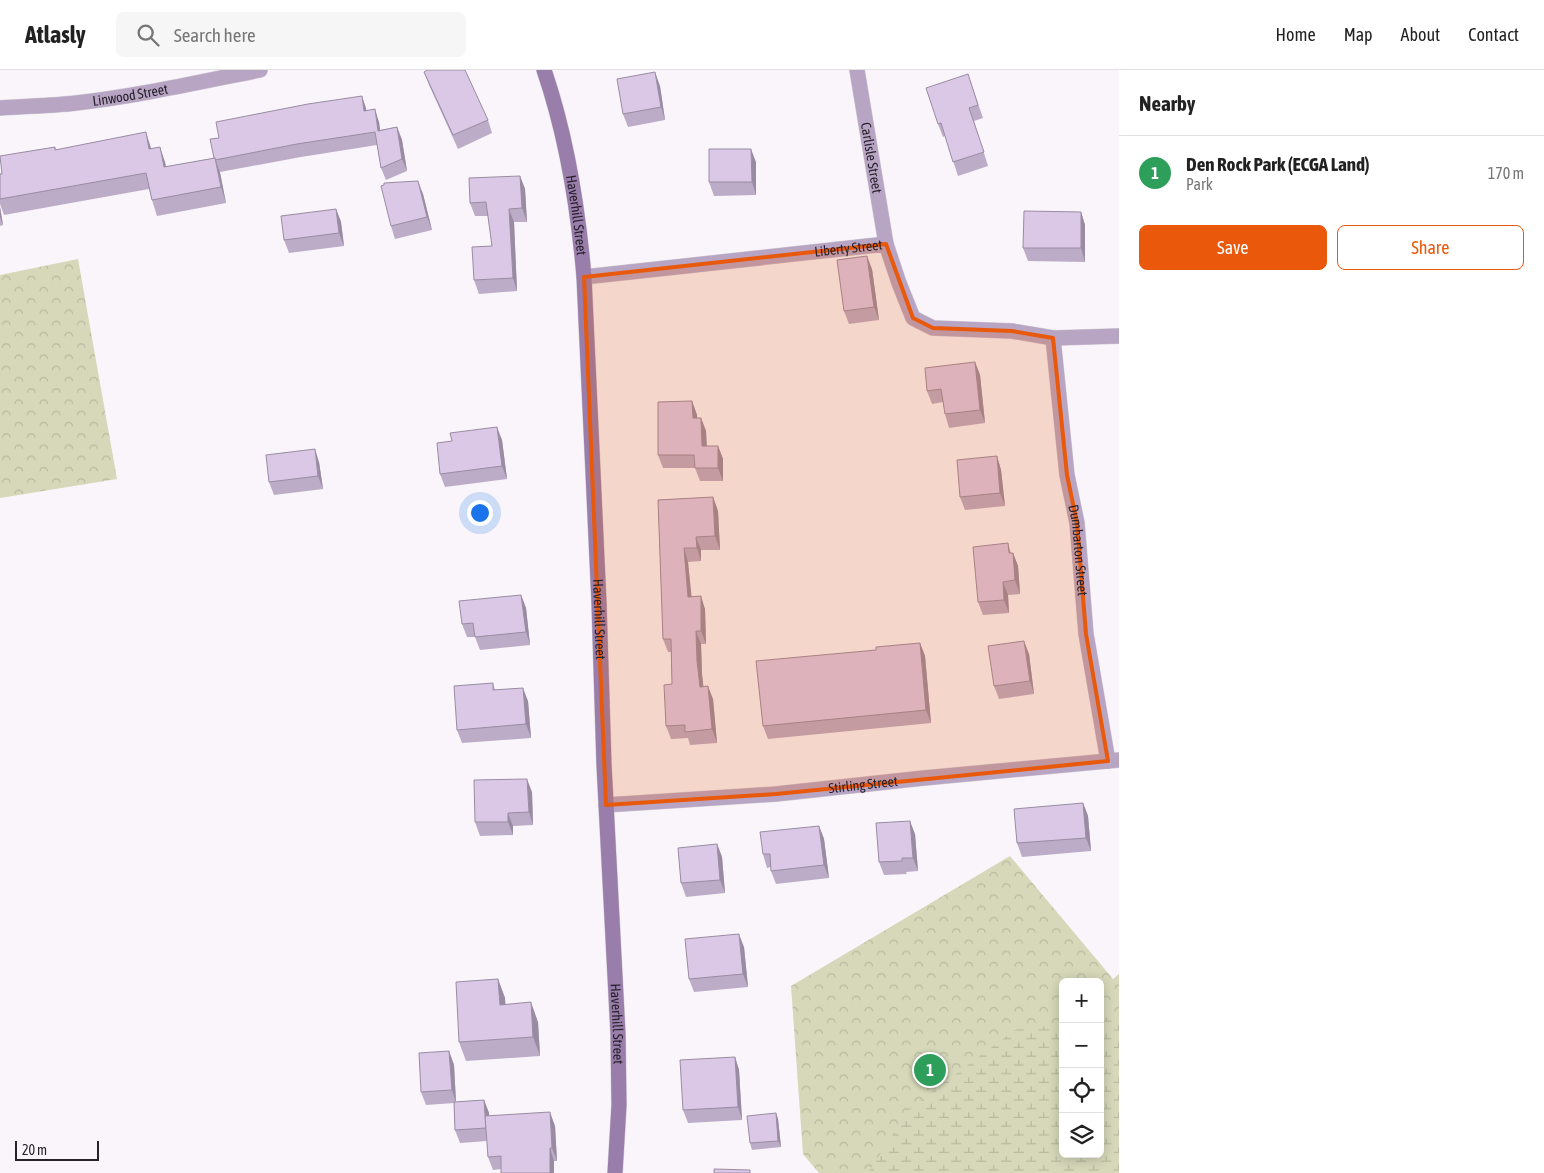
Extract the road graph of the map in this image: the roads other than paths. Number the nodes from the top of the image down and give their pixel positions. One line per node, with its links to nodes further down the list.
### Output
1 (260, 70): 4 (street, Linwood Street)
2 (544, 70): 6 (main road, Haverhill Street)
3 (857, 70): 5 (street, Carlisle Street)
4 (0, 108)
5 (886, 244): 6 (street, Liberty Street); 8 (street, Liberty Street)
6 (584, 277): 10 (main road, Haverhill Street)
7 (1119, 336): 8 (street, Liberty Street)
8 (1053, 338): 9 (street, Dumbarton Street)
9 (1114, 761): 10 (street, Stirling Street)
10 (606, 805): 11 (main road, Haverhill Street)
11 (615, 1173)

